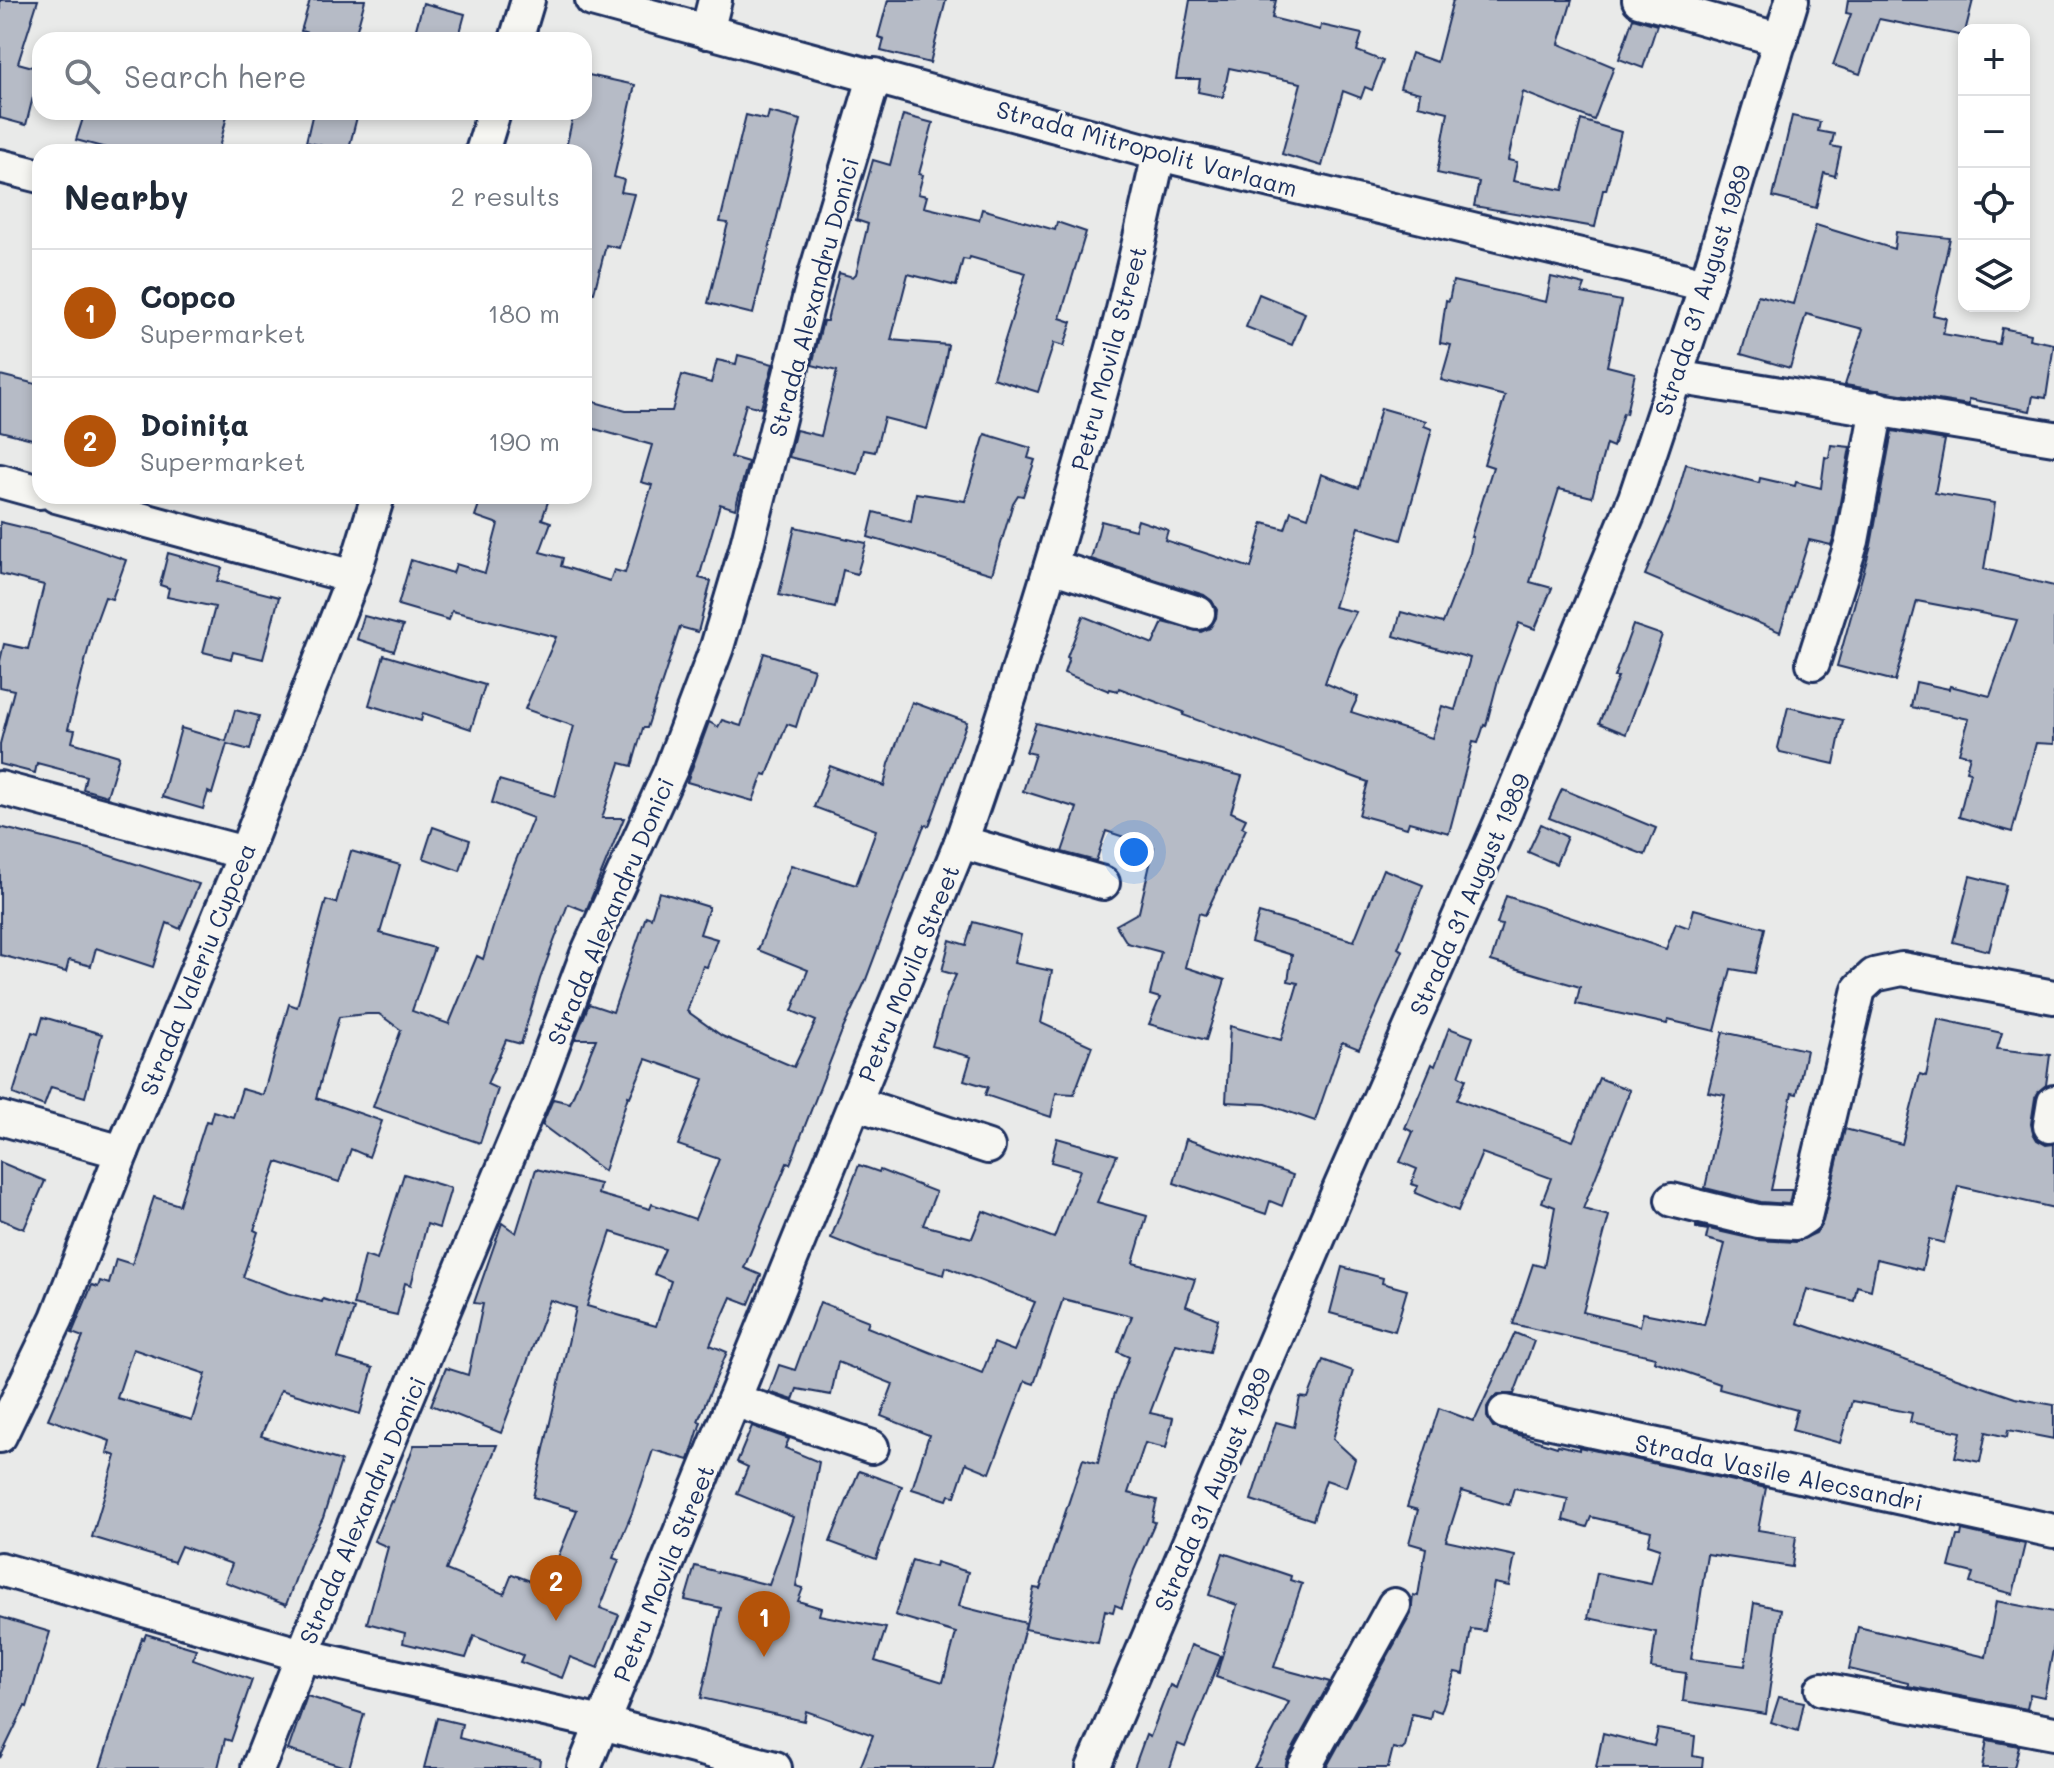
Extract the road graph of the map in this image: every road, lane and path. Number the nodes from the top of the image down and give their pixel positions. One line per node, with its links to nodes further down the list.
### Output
1 (528, 0): 6 (street)
2 (592, 0): 7 (street, Strada Mitropolit Varlaam)
3 (715, 0): 7 (street)
4 (1639, 0): 8 (street)
5 (1792, 0): 8 (street, Strada 31 August 1989)
6 (518, 32)
7 (707, 32): 9 (street, Strada Mitropolit Varlaam)
8 (1781, 40): 15 (street, Strada 31 August 1989)
9 (875, 75): 12 (street, Strada Mitropolit Varlaam); 44 (street, Strada Alexandru Donici)
10 (492, 120): 11 (street)
11 (484, 144)
12 (1159, 154): 15 (street, Strada Mitropolit Varlaam); 23 (street, Petru Movila Street)
13 (0, 166): 14 (street)
14 (32, 174)
15 (1706, 285): 16 (street, Strada 31 August 1989)
16 (1675, 377): 17 (street); 51 (street, Strada 31 August 1989)
17 (1877, 408): 18 (street); 26 (street)
18 (2054, 438)
19 (0, 481): 20 (street)
20 (32, 490)
21 (85, 504): 24 (street)
22 (376, 504): 24 (street, Strada Valeriu Cupcea)
23 (1051, 566): 25 (street); 28 (street, Petru Movila Street)
24 (353, 577): 29 (street, Strada Valeriu Cupcea)
25 (1198, 613)
26 (1813, 663)
27 (0, 788): 29 (street)
28 (961, 842): 30 (street); 32 (street, Petru Movila Street)
29 (245, 853): 35 (street, Strada Valeriu Cupcea)
30 (1103, 883)
31 (2054, 997): 36 (street)
32 (855, 1103): 34 (street); 37 (street, Petru Movila Street)
33 (0, 1118): 35 (street)
34 (988, 1147)
35 (122, 1152): 39 (street, Strada Valeriu Cupcea)
36 (1672, 1200)
37 (734, 1400): 40 (street); 46 (street, Petru Movila Street)
38 (1505, 1412): 41 (street, Strada Vasile Alecsandri)
39 (0, 1436)
40 (872, 1447)
41 (2054, 1531)
42 (0, 1569): 44 (street)
43 (1394, 1605): 52 (street)
44 (302, 1655): 46 (street); 48 (street, Strada Alexandru Donici)
45 (1822, 1689): 47 (street)
46 (602, 1723): 49 (street, Petru Movila Street); 50 (street)
47 (2054, 1733)
48 (258, 1768)
49 (584, 1768)
50 (775, 1768)
51 (1093, 1768)
52 (1304, 1768)

